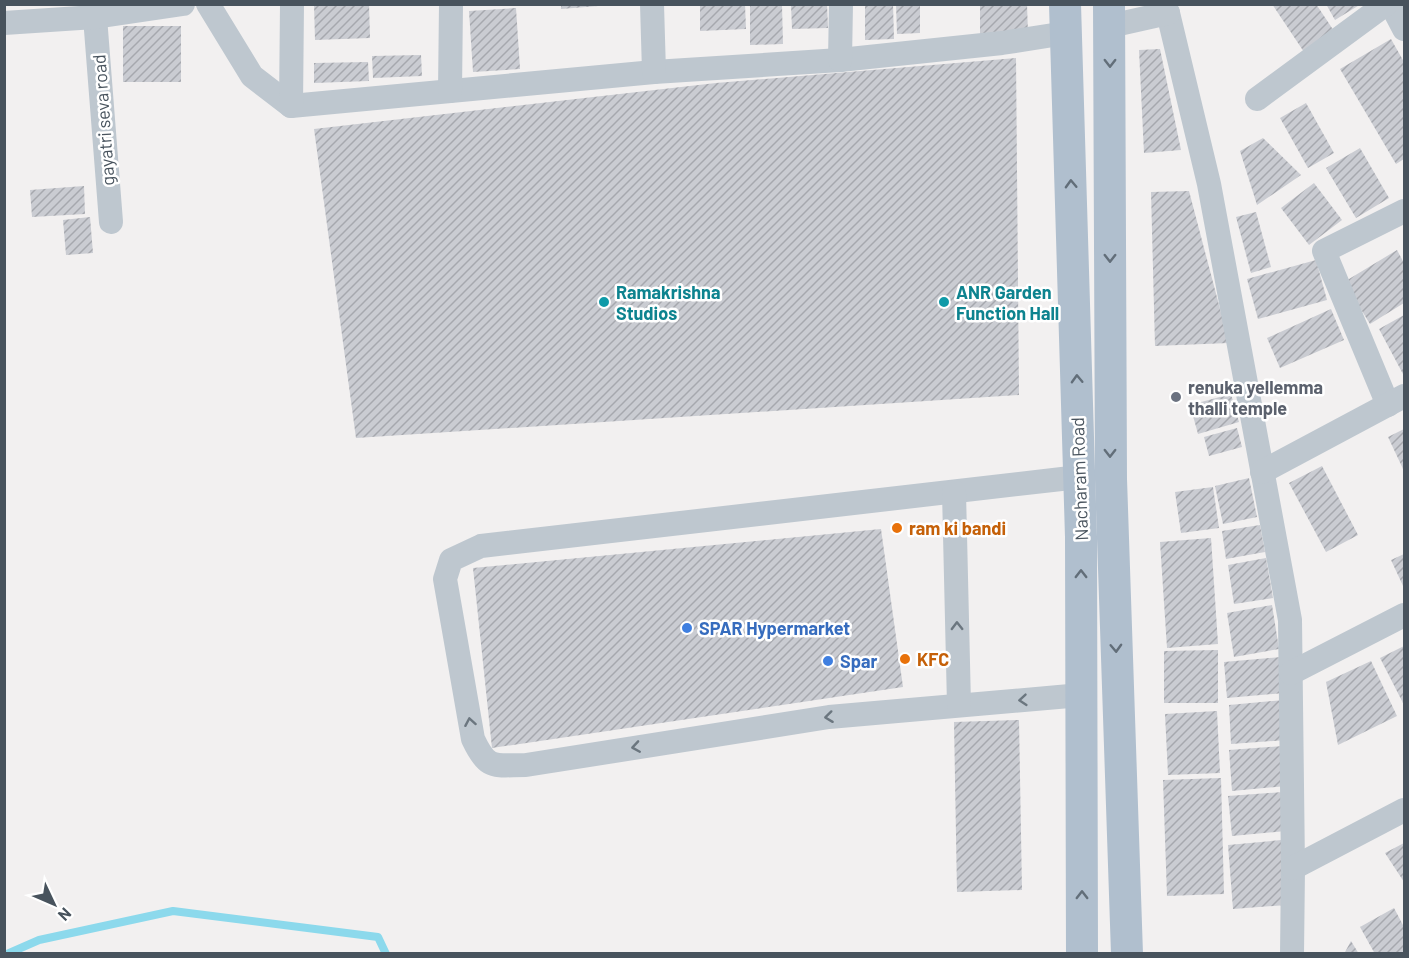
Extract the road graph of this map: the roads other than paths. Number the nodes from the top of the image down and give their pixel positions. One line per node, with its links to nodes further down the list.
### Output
1 (183, 4): 11 (street)
2 (208, 4): 19 (street)
3 (292, 4): 19 (street)
4 (451, 4): 17 (street)
5 (652, 4): 16 (street)
6 (841, 4): 15 (street)
7 (1386, 4): 18 (street)
8 (1391, 4): 14 (street)
9 (1166, 9): 10 (street); 25 (street)
10 (1110, 15): 23 (main road, Nacharam Road, one-way to 23)
11 (95, 17): 13 (street); 21 (street, gayatri seva road)
12 (1065, 19): 15 (street); 24 (main road, Nacharam Road, one-way to 12)
13 (4, 23)
14 (1404, 29)
15 (840, 60): 16 (street)
16 (654, 72): 17 (street)
17 (450, 91): 19 (street)
18 (1257, 99)
19 (291, 106)
20 (1404, 211): 22 (street)
21 (111, 222)
22 (1396, 400): 25 (street)
23 (1110, 420): 24 (main road); 35 (main road, Nacharam Road, one-way to 35)
24 (1078, 424): 26 (main road, Nacharam Road)
25 (1262, 472): 29 (street)
26 (1079, 477): 27 (street); 30 (main road, Nacharam Road, one-way to 26)
27 (954, 492): 31 (street, one-way to 27); 31 (street, one-way to 27)
28 (1404, 615): 29 (street)
29 (1291, 673): 33 (street)
30 (1081, 695): 31 (street, one-way to 31); 34 (main road, Nacharam Road, one-way to 30)
31 (959, 705)
32 (1404, 810): 33 (street)
33 (1293, 867): 36 (street)
34 (1082, 954)
35 (1126, 954)
36 (1292, 954)

